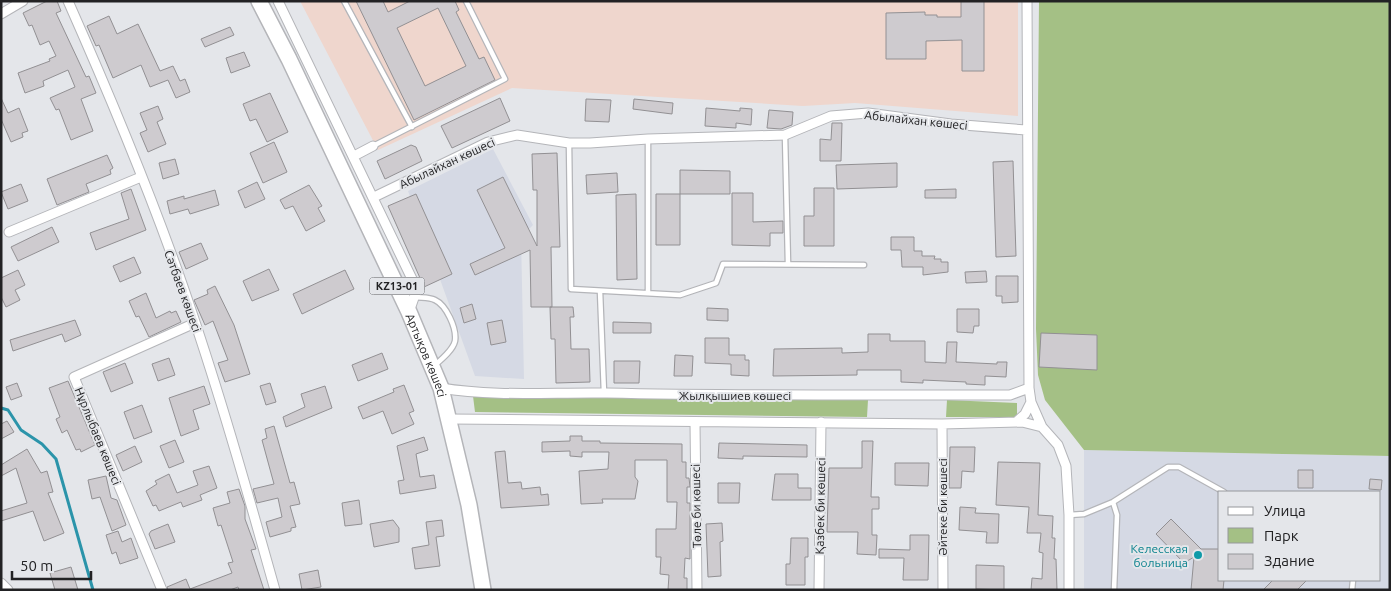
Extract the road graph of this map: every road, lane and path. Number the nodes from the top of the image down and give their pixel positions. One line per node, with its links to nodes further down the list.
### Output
1 (23, 1): 8 (street)
2 (68, 1): 16 (street, Сәтбаев көшесі)
3 (259, 1): 24 (highway, Артықов көшесі / KZ13-01)
4 (278, 1): 15 (street)
5 (344, 1): 9 (lane)
6 (466, 1): 9 (lane)
7 (1027, 1): 10 (street)
8 (1, 14)
9 (412, 126): 14 (lane)
10 (1026, 130): 11 (street, Абылайхан көшесі); 28 (street)
11 (785, 136): 12 (street, Абылайхан көшесі); 19 (lane)
12 (648, 139): 13 (street, Абылайхан көшесі); 22 (lane)
13 (569, 143): 17 (street, Абылайхан көшесі); 21 (lane)
14 (373, 146): 15 (street)
15 (354, 156): 17 (street)
16 (141, 177): 18 (street); 25 (street, Сәтбаев көшесі)
17 (374, 197): 23 (street)
18 (9, 232)
19 (788, 264): 20 (lane); 22 (lane)
20 (864, 265)
21 (600, 291): 22 (lane); 29 (lane)
22 (648, 293)
23 (415, 297): 24 (street); 26 (lane)
24 (410, 312): 26 (highway, Артықов көшесі / KZ13-01)
25 (195, 323): 42 (street, Нұрлыбаев көшесі); 43 (street, Сәтбаев көшесі)
26 (433, 368): 27 (highway, Артықов көшесі / KZ13-01)
27 (441, 388): 29 (street, Жылқышиев көшесі); 31 (highway, Артықов көшесі / KZ13-01)
28 (1029, 388): 29 (street, Жылқышиев көшесі); 30 (street)
29 (604, 393)
30 (1031, 402): 33 (street); 36 (street)
31 (449, 419): 34 (street); 44 (highway, Артықов көшесі / KZ13-01)
32 (821, 422): 34 (street); 35 (street); 46 (street, Қазбек би көшесі)
33 (1016, 422): 35 (street); 36 (street)
34 (695, 423): 45 (street, Төле би көшесі)
35 (942, 424): 47 (street, Әйтеке би көшесі)
36 (1042, 427): 39 (street)
37 (1222, 491): 38 (lane)
38 (1113, 502): 39 (lane); 49 (lane)
39 (1069, 515): 48 (street)
40 (1, 583): 41 (street)
41 (8, 590)
42 (162, 590)
43 (275, 590)
44 (483, 590)
45 (697, 590)
46 (819, 590)
47 (943, 590)
48 (1069, 590)
49 (1114, 590)

